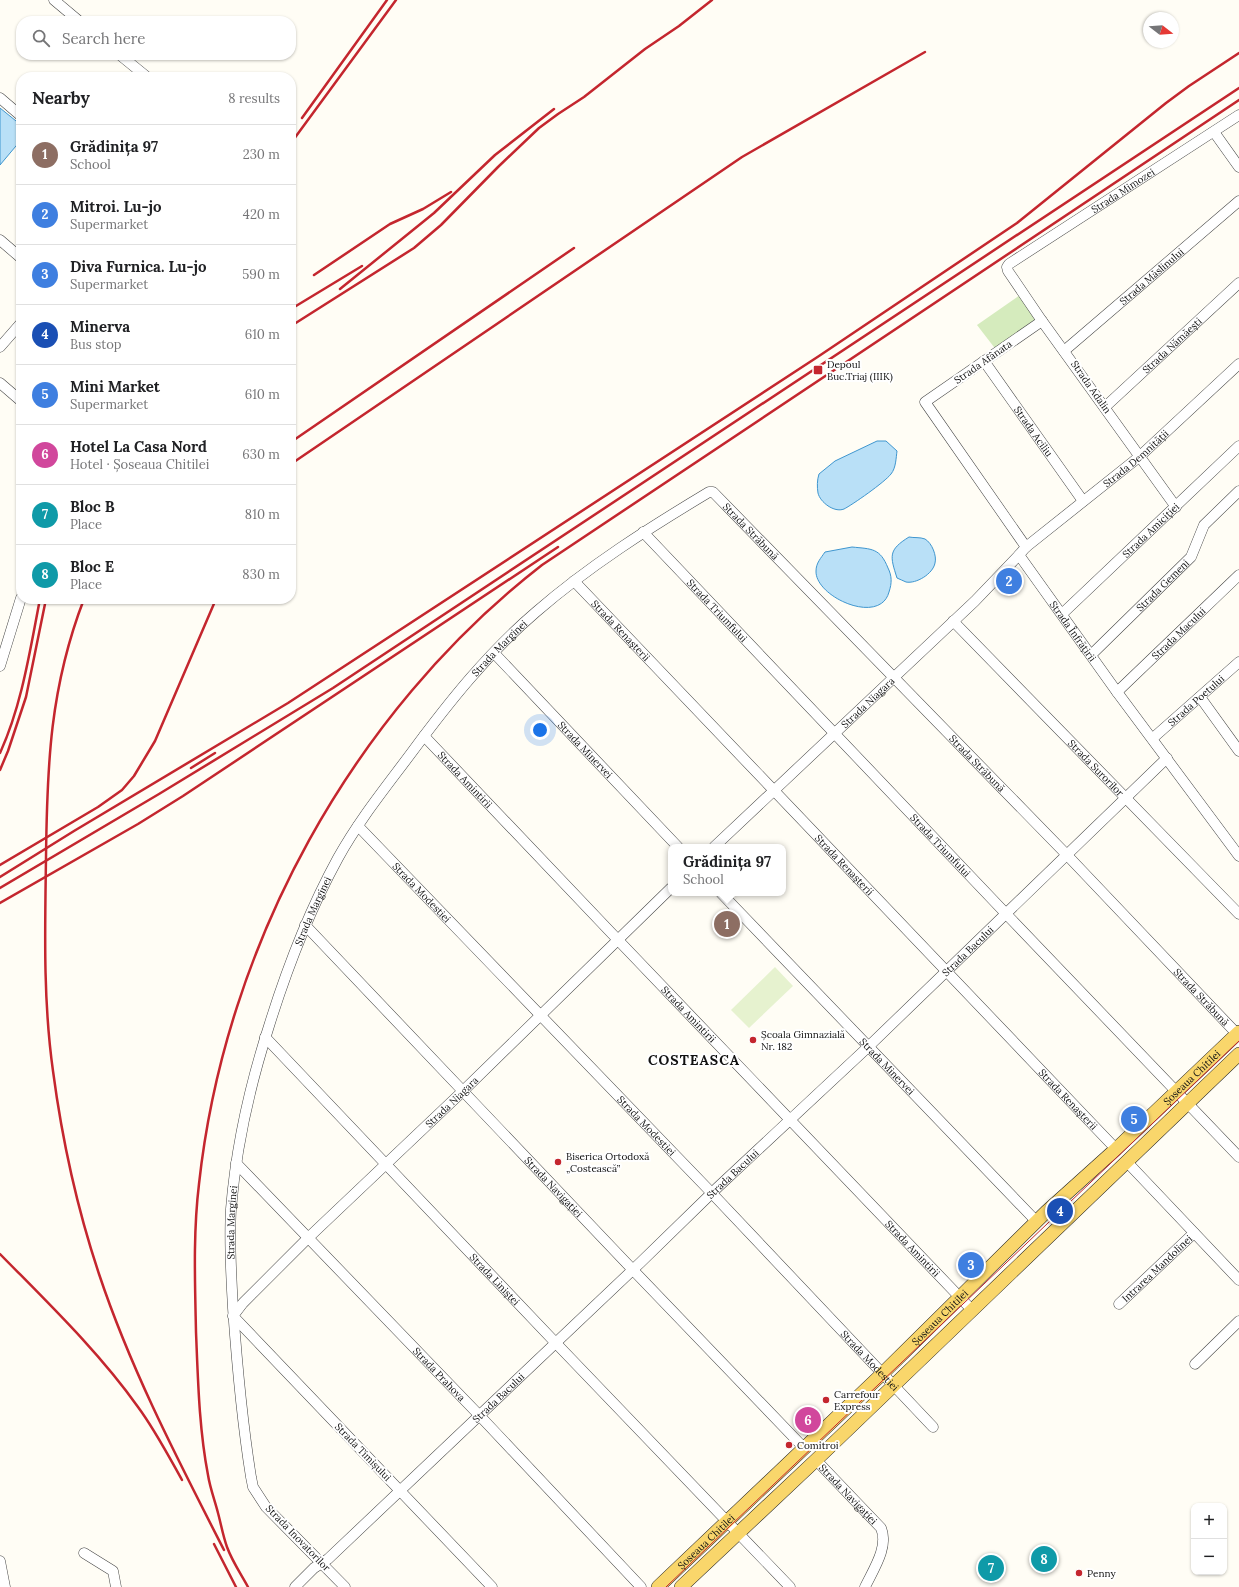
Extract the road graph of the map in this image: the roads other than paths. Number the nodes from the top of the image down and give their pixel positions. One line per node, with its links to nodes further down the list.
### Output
1 (54, 0): 2 (street)
2 (73, 16)
3 (126, 60): 4 (street)
4 (141, 72)
5 (0, 98): 6 (street)
6 (16, 112)
7 (1239, 115): 8 (street, Strada Mimozei)
8 (1214, 132): 9 (street); 13 (street, Strada Mimozei)
9 (1238, 165)
10 (1239, 201): 18 (street, Strada Măslinului)
11 (0, 240): 12 (street)
12 (16, 254)
13 (1007, 267): 15 (street, Strada Adalin)
14 (1239, 283): 23 (street, Strada Nămăești)
15 (1042, 322): 18 (street, Strada Adalin); 19 (street, Strada Afânata)
16 (16, 329): 17 (street)
17 (0, 347)
18 (1064, 351): 23 (street, Strada Adalin)
19 (984, 361): 28 (street, Strada Aciliu); 31 (street, Strada Afânata)
20 (1239, 364): 25 (street, Strada Demnității)
21 (0, 384): 22 (street)
22 (16, 397)
23 (1104, 407): 25 (street, Strada Adalin)
24 (1239, 446): 29 (street, Strada Amiciției)
25 (1139, 457): 28 (street, Strada Demnității); 29 (street, Strada Adalin)
26 (1239, 491): 39 (street, Strada Gemeni)
27 (712, 492): 30 (street, Strada Marginei); 42 (street, Strada Străbună)
28 (1083, 501): 31 (street, Strada Demnității)
29 (1176, 507): 36 (street, Strada Amiciției)
30 (643, 532): 34 (street, Strada Marginei); 45 (street, Strada Triumfului)
31 (1026, 547): 32 (street)
32 (1019, 555): 36 (street, Strada Înfrățirii); 37 (street, Strada Niagara)
33 (1239, 575): 43 (street, Strada Macului)
34 (574, 581): 38 (street, Strada Marginei); 50 (street, Strada Renașterii)
35 (19, 604): 41 (street)
36 (1062, 614): 39 (street, Strada Înfrățirii)
37 (953, 621): 42 (street, Strada Niagara); 51 (street, Strada Surorilor)
38 (494, 653): 46 (street, Strada Marginei); 53 (street, Strada Minervei)
39 (1091, 655): 43 (street, Strada Înfrățirii)
40 (1239, 662): 44 (street, Strada Poetului)
41 (0, 663)
42 (893, 677): 45 (street, Strada Niagara); 55 (street, Strada Străbună)
43 (1117, 692): 47 (street, Strada Înfrățirii)
44 (1200, 697): 47 (street, Strada Poetului); 48 (street)
45 (834, 733): 50 (street, Strada Niagara); 59 (street, Strada Triumfului)
46 (424, 736): 52 (street, Strada Marginei); 62 (street, Strada Amintirii)
47 (1152, 738): 49 (street, Strada Înfrățirii)
48 (1239, 751)
49 (1167, 758): 51 (street, Strada Bacului); 56 (street, Strada Înfrățirii)
50 (774, 791): 54 (street, Strada Niagara); 63 (street, Strada Renașterii)
51 (1125, 798): 55 (street, Strada Bacului); 60 (street, Strada Surorilor)
52 (358, 826): 61 (street, Strada Marginei); 64 (street, Strada Modestiei)
53 (675, 844)
54 (717, 844)
55 (1066, 854): 59 (street, Strada Bacului); 65 (street, Strada Străbună)
56 (1239, 856)
57 (668, 891): 62 (street, Strada Niagara)
58 (724, 896): 67 (street, Strada Minervei)
59 (1005, 913): 63 (street, Strada Bacului); 70 (street, Strada Triumfului)
60 (1239, 914)
61 (305, 925): 66 (street, Strada Marginei); 69 (street, Strada Navigației)
62 (618, 940): 64 (street, Strada Niagara); 72 (street, Strada Amintirii)
63 (946, 971): 67 (street, Strada Bacului); 73 (street, Strada Renașterii)
64 (539, 1016): 69 (street, Strada Niagara); 78 (street, Strada Modestiei)
65 (1238, 1034): 70 (main road, Șoseaua Chitilei)
66 (266, 1037): 76 (street, Strada Marginei); 77 (street, Strada Liniștei)
67 (868, 1047): 72 (street, Strada Bacului); 79 (street, Strada Minervei)
68 (1239, 1054): 71 (main road, Șoseaua Chitilei)
69 (463, 1091): 77 (street, Strada Niagara); 82 (street, Strada Navigației)
70 (1177, 1091): 71 (street, Strada Triumfului); 73 (main road, Șoseaua Chitilei)
71 (1188, 1103): 74 (street, Strada Triumfului); 75 (main road, Șoseaua Chitilei)
72 (790, 1120): 78 (street, Strada Bacului); 84 (street, Strada Amintirii)
73 (1116, 1149): 79 (main road, Șoseaua Chitilei)
74 (1239, 1156)
75 (1127, 1162): 80 (street); 86 (main road, Șoseaua Chitilei)
76 (236, 1163): 81 (street, Strada Prahova); 87 (street, Strada Marginei)
77 (386, 1164): 81 (street, Strada Niagara); 89 (street, Strada Liniștei)
78 (711, 1194): 82 (street, Strada Bacului); 91 (street, Strada Modestiei)
79 (1037, 1222): 84 (main road, Șoseaua Chitilei)
80 (1194, 1233): 83 (street); 85 (street, Intrarea Mandolinei)
81 (308, 1238): 87 (street, Strada Niagara); 93 (street, Strada Prahova)
82 (633, 1270): 89 (street, Strada Bacului); 95 (street, Strada Navigației)
83 (1239, 1280)
84 (960, 1298): 86 (street, Strada Amintirii); 91 (main road, Șoseaua Chitilei)
85 (1119, 1304)
86 (972, 1310): 92 (main road, Șoseaua Chitilei)
87 (234, 1316): 97 (street, Strada Marginei); 98 (street, Strada Timișului)
88 (1239, 1321): 90 (street)
89 (555, 1343): 93 (street, Strada Bacului); 99 (street, Strada Liniștei)
90 (1195, 1364)
91 (882, 1374): 92 (street, Strada Modestiei); 95 (main road, Șoseaua Chitilei)
92 (893, 1385): 94 (street, Strada Modestiei); 96 (main road, Șoseaua Chitilei)
93 (479, 1415): 98 (street, Strada Bacului); 109 (street, Strada Prahova)
94 (933, 1427)
95 (804, 1448): 99 (main road, Șoseaua Chitilei)
96 (816, 1460): 100 (main road, Șoseaua Chitilei); 113 (street, Strada Navigației)
97 (253, 1487): 103 (street, Strada Inovatorilor)
98 (400, 1490): 103 (street, Strada Bacului); 108 (street, Strada Timișului)
99 (726, 1521): 100 (street, Strada Liniștei); 110 (main road, Șoseaua Chitilei)
100 (738, 1533): 111 (main road, Șoseaua Chitilei); 112 (street)
101 (84, 1553): 105 (street)
102 (0, 1561): 104 (street)
103 (322, 1564): 106 (street, Strada Bacului); 107 (street, Strada Inovatorilor)
104 (6, 1587)
105 (116, 1587)
106 (296, 1587)
107 (345, 1587)
108 (492, 1587)
109 (641, 1587)
110 (658, 1587)
111 (681, 1587)
112 (790, 1587)
113 (865, 1587)

